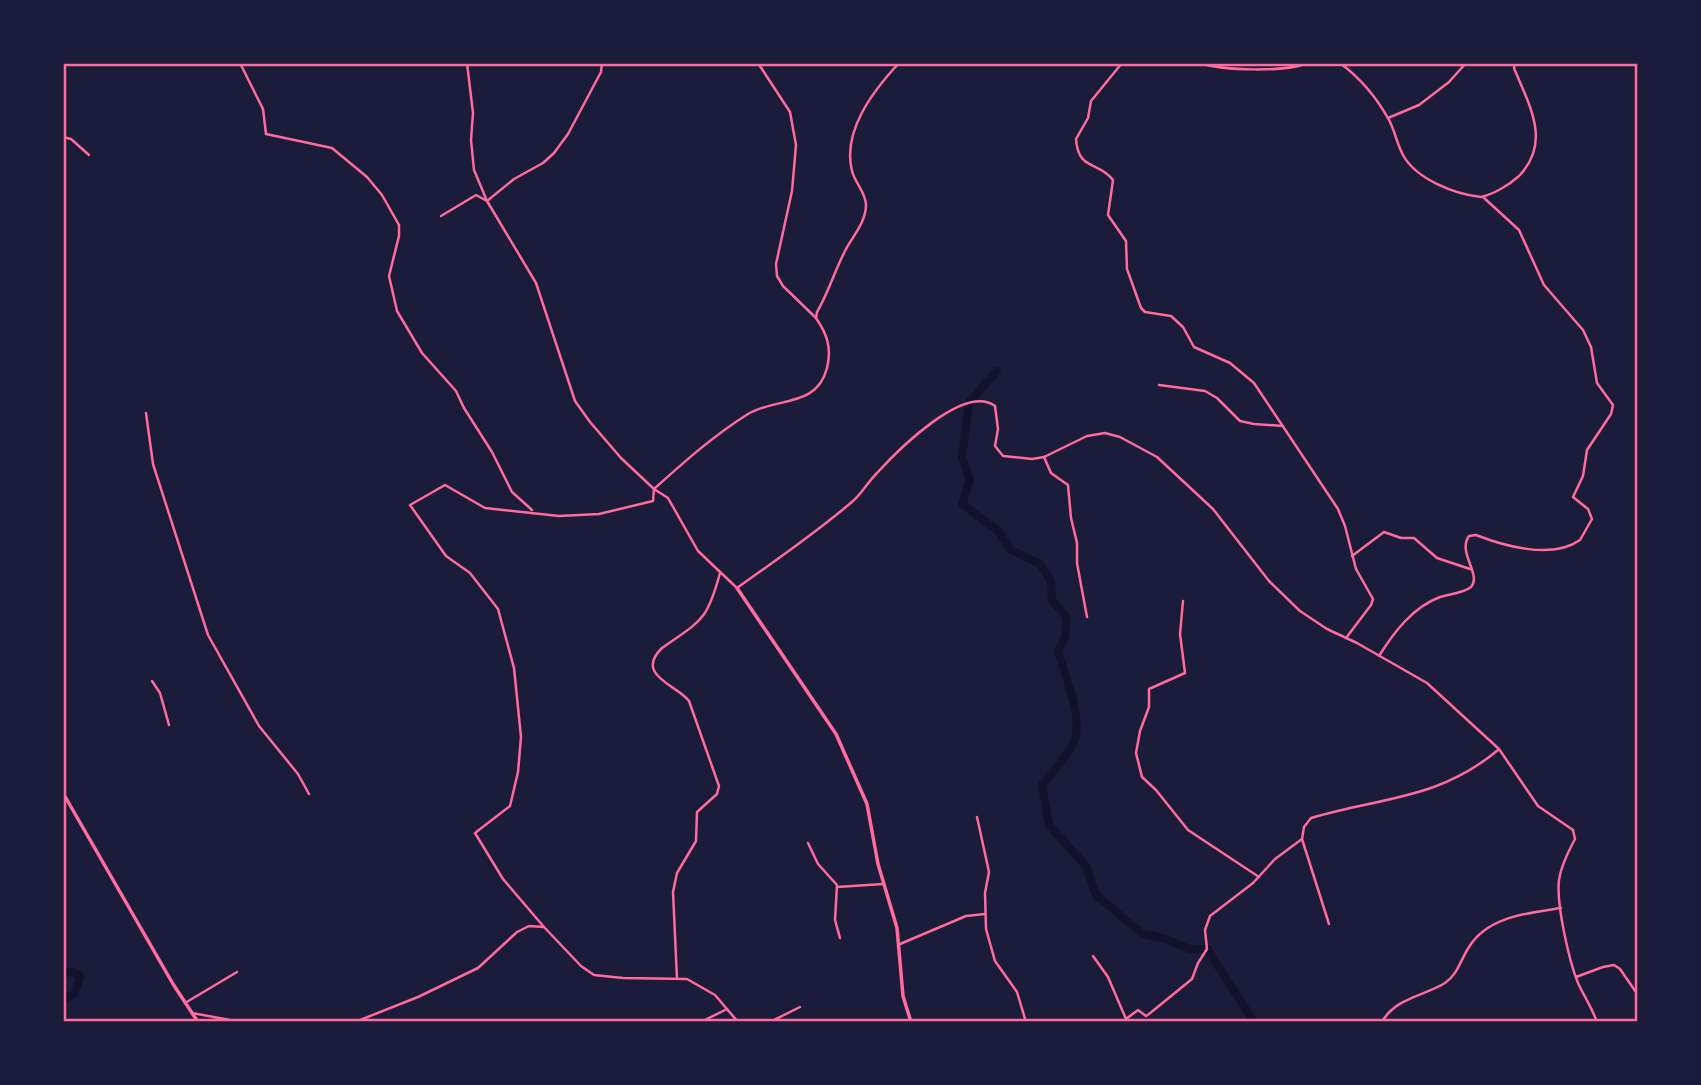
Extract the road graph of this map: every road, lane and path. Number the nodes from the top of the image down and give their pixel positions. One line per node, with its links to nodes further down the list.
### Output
1 (240, 63): 24 (street)
2 (467, 63): 16 (street)
3 (602, 63): 16 (street)
4 (758, 63): 18 (street)
5 (899, 63): 18 (street)
6 (1122, 63): 21 (street)
7 (1200, 63): 8 (street)
8 (1308, 63)
9 (1340, 63): 12 (street)
10 (1466, 63): 12 (street)
11 (1515, 63): 15 (street)
12 (1388, 118): 15 (street)
13 (63, 137): 14 (street)
14 (89, 156)
15 (1483, 197): 26 (street)
16 (487, 201): 17 (street); 23 (street)
17 (440, 216)
18 (816, 318): 23 (street)
19 (1159, 385): 21 (street)
20 (146, 413): 37 (street)
21 (1283, 426): 25 (street)
22 (1044, 457): 28 (street); 30 (street); 31 (street)
23 (654, 489): 24 (street); 27 (street)
24 (534, 512): 47 (street)
25 (1352, 556): 26 (street); 31 (street)
26 (1471, 569): 32 (street)
27 (720, 572): 28 (street); 53 (street)
28 (737, 588): 42 (street)
29 (1183, 601): 41 (street)
30 (1087, 617)
31 (1346, 639): 32 (street)
32 (1379, 656): 35 (street)
33 (152, 681): 34 (street)
34 (169, 725)
35 (1499, 749): 39 (street); 44 (street)
36 (63, 793): 55 (street)
37 (309, 794)
38 (977, 817): 45 (street)
39 (1302, 839): 41 (street); 46 (street)
40 (808, 843): 43 (street)
41 (1259, 877): 59 (street)
42 (883, 884): 43 (street); 49 (street)
43 (837, 887): 48 (street)
44 (1561, 908): 52 (street); 69 (street)
45 (985, 914): 49 (street); 67 (street)
46 (1329, 924)
47 (544, 928): 53 (street); 62 (street)
48 (841, 938)
49 (900, 944): 66 (street)
50 (1093, 956): 59 (street)
51 (237, 972): 55 (street)
52 (1576, 977): 54 (street); 70 (street)
53 (677, 979): 57 (street)
54 (1638, 995)
55 (185, 1003): 58 (street)
56 (800, 1007): 65 (street)
57 (727, 1009): 63 (street); 64 (street)
58 (192, 1013): 60 (street); 61 (street)
59 (1126, 1019): 68 (street)
60 (198, 1022)
61 (241, 1022)
62 (355, 1022)
63 (701, 1022)
64 (738, 1022)
65 (770, 1022)
66 (911, 1022)
67 (1026, 1022)
68 (1122, 1022)
69 (1382, 1022)
70 (1597, 1022)

